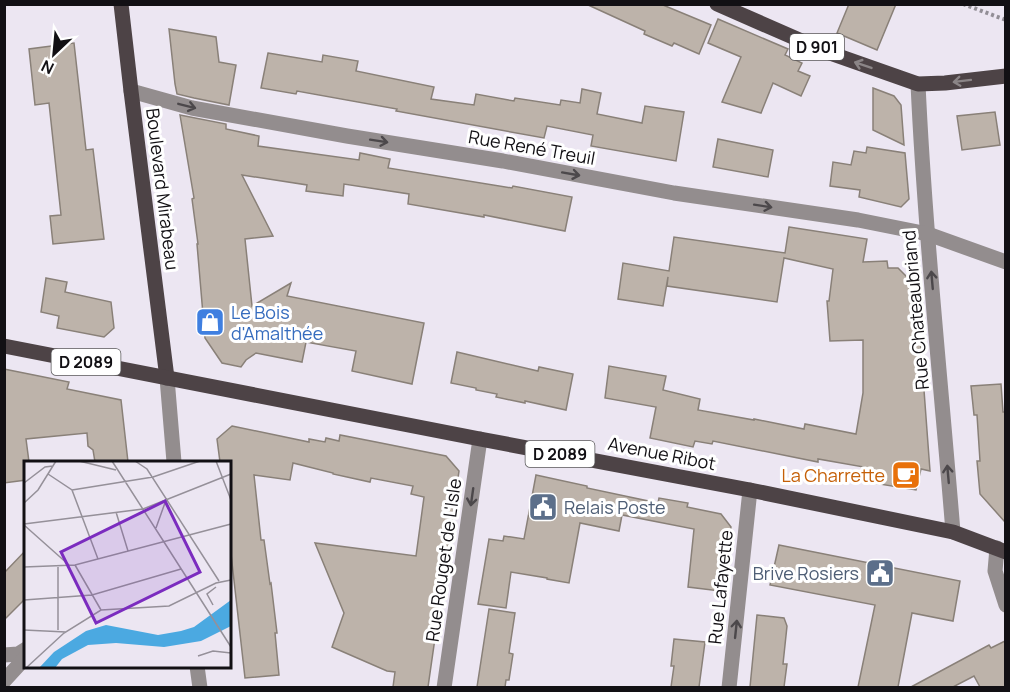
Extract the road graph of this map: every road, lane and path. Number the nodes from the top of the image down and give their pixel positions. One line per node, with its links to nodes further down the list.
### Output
1 (122, 4): 7 (main road, Boulevard Mirabeau)
2 (717, 4): 6 (main road, D 901, one-way to 2)
3 (963, 4): 4 (path)
4 (1005, 20)
5 (1005, 76): 6 (main road, D 901, one-way to 6)
6 (918, 84): 8 (street, Rue Chateaubriand)
7 (131, 91): 8 (street, Rue René Treuil, one-way to 8); 11 (main road, Boulevard Mirabeau)
8 (928, 234): 9 (street, Rue René Treuil); 15 (street, Rue Chateaubriand, one-way to 8)
9 (1005, 262)
10 (4, 346): 11 (main road, D 2089)
11 (167, 378): 12 (main road, Avenue Ribot / D 2089); 13 (street)
12 (480, 439): 14 (main road, Avenue Ribot / D 2089); 24 (street, Rue Rouget de L'Isle, one-way to 24)
13 (174, 461)
14 (750, 490): 15 (main road, Avenue Ribot / D 2089); 25 (street, Rue Lafayette, one-way to 14)
15 (953, 532): 16 (main road, Avenue Ribot / D 2089)
16 (1001, 550): 17 (street)
17 (1005, 605)
18 (24, 650): 19 (street)
19 (4, 655)
20 (24, 659): 22 (street)
21 (198, 668): 23 (street)
22 (4, 681)
23 (200, 687)
24 (444, 687)
25 (729, 687)

